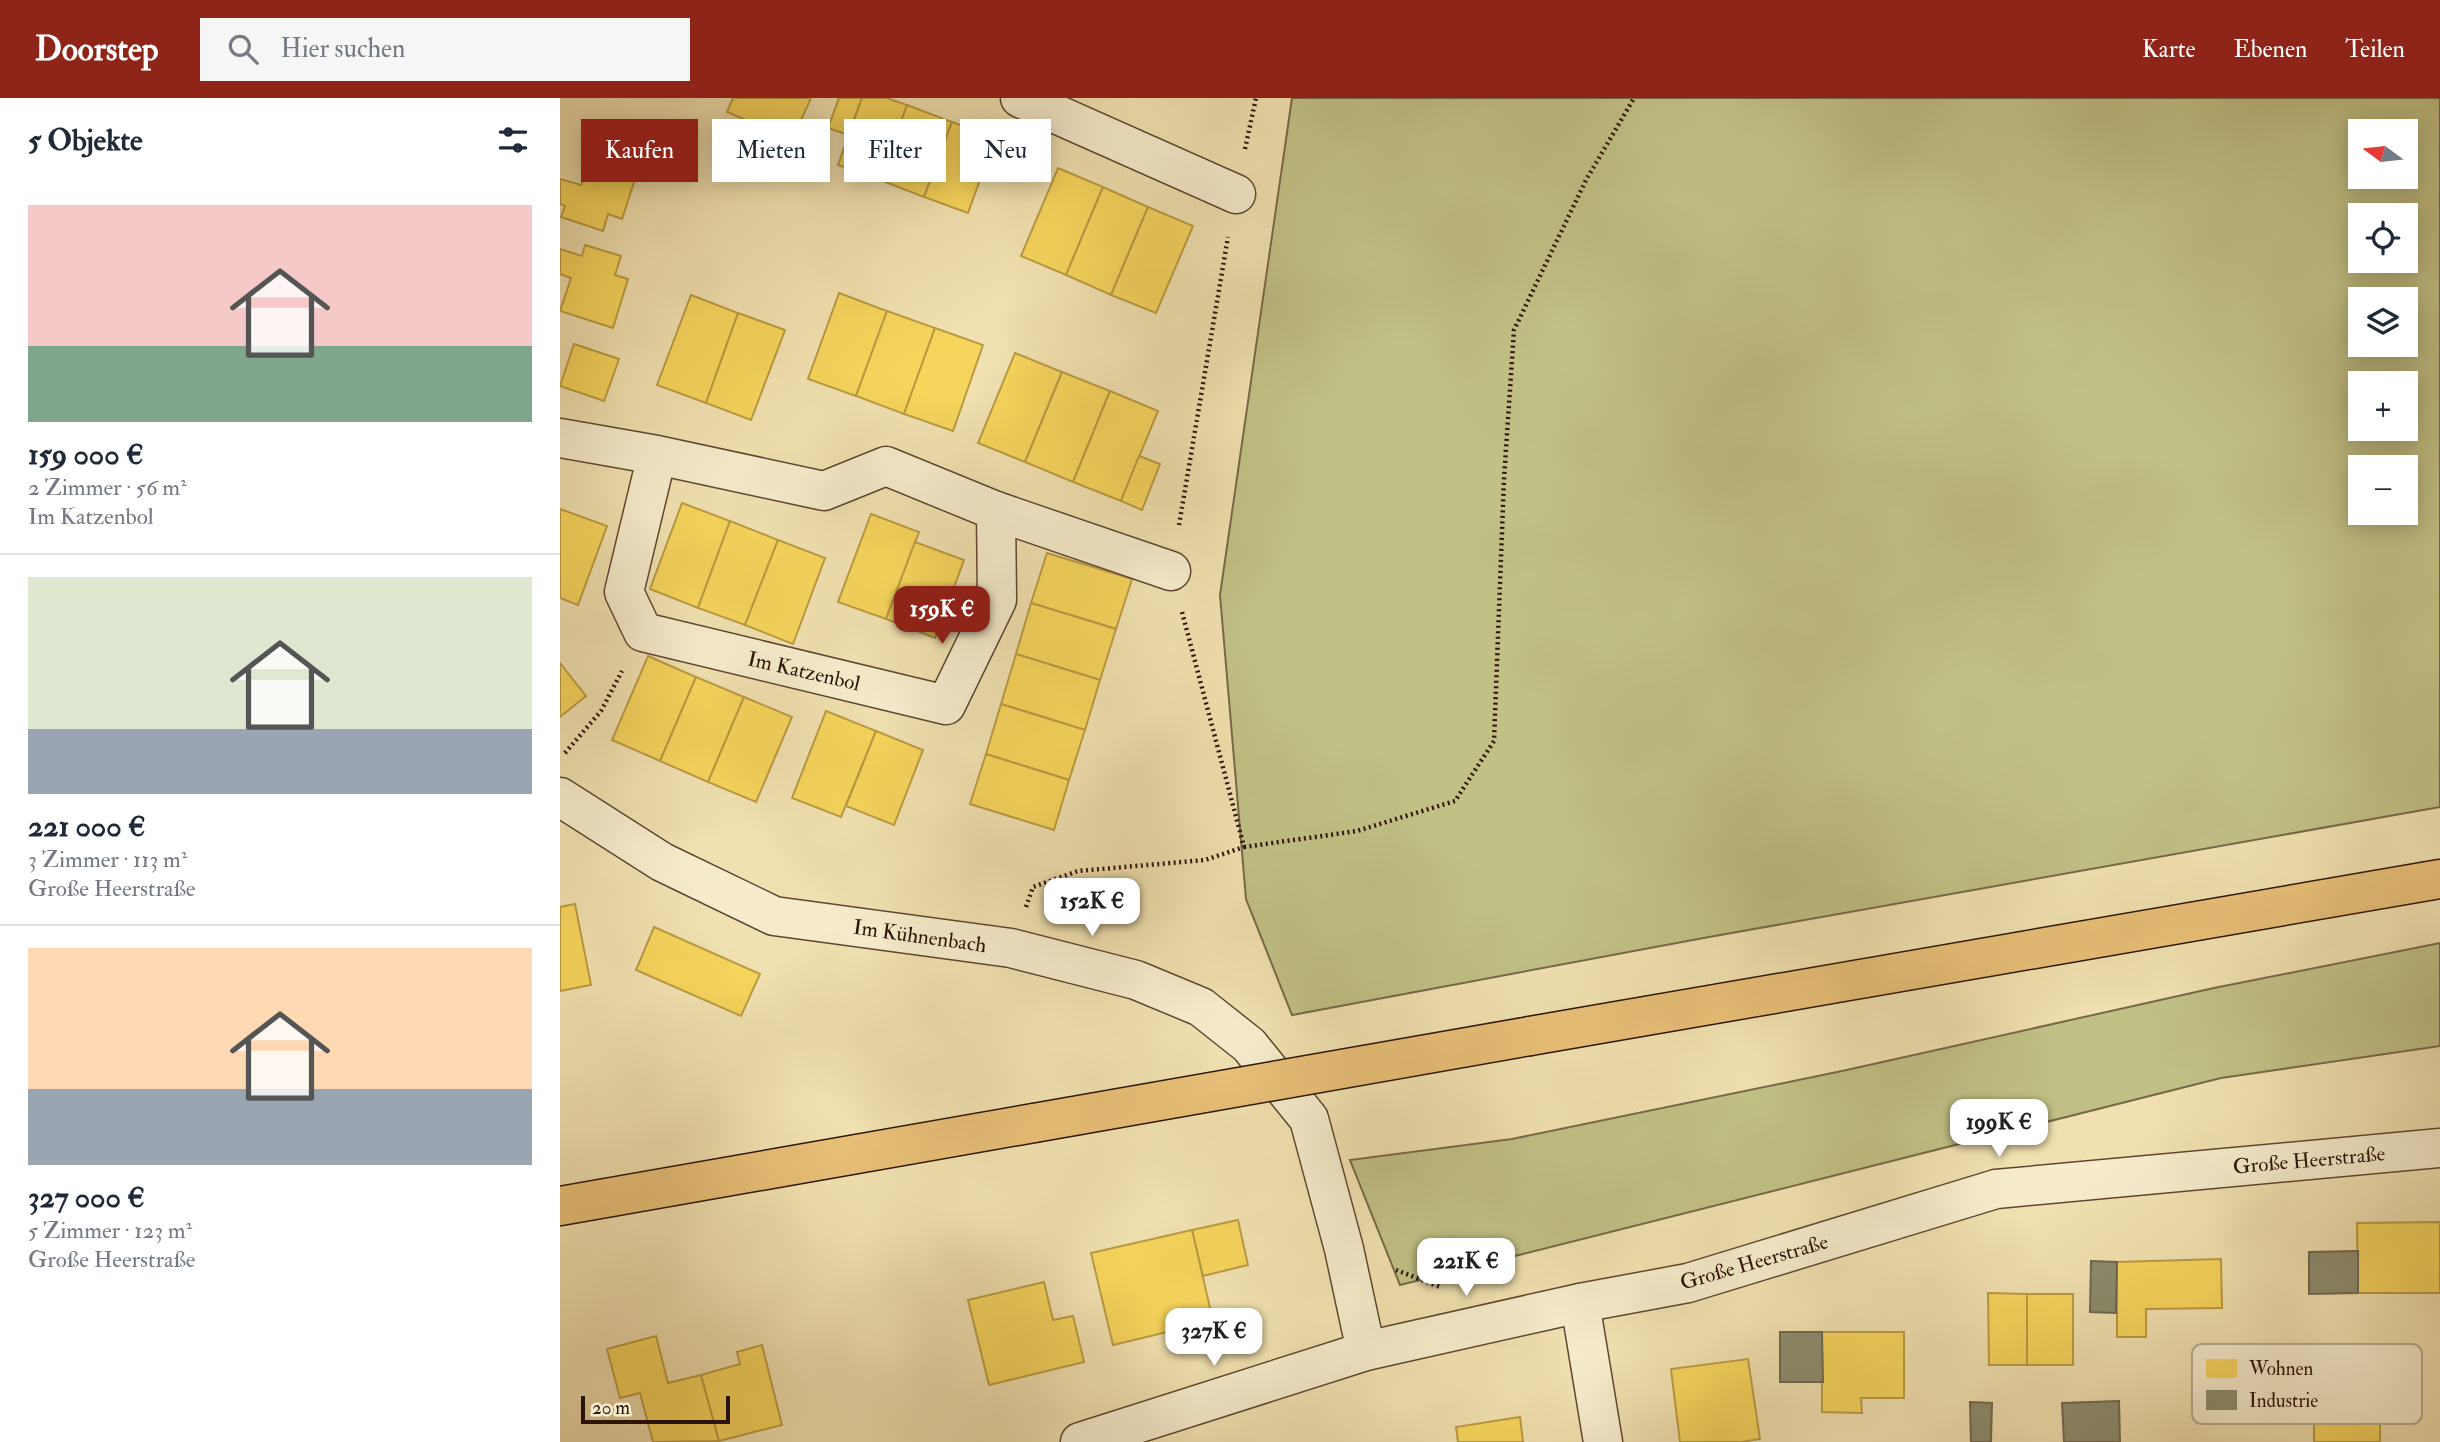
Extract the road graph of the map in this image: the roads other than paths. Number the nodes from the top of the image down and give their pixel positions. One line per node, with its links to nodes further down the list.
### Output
1 (1020, 98): 2 (street)
2 (1236, 194)
3 (560, 438): 4 (street)
4 (657, 455): 5 (street); 5 (street, Im Katzenbol)
5 (996, 511): 6 (street)
6 (1171, 571)
7 (560, 797): 12 (street, Im Kühnenbach)
8 (2440, 879): 10 (main road, bridge)
9 (2440, 1149): 11 (street, Große Heerstraße)
10 (560, 1206)
11 (1580, 1303): 12 (street, Große Heerstraße); 14 (street)
12 (1366, 1351): 13 (street, Große Heerstraße)
13 (1080, 1442)
14 (1603, 1442)

